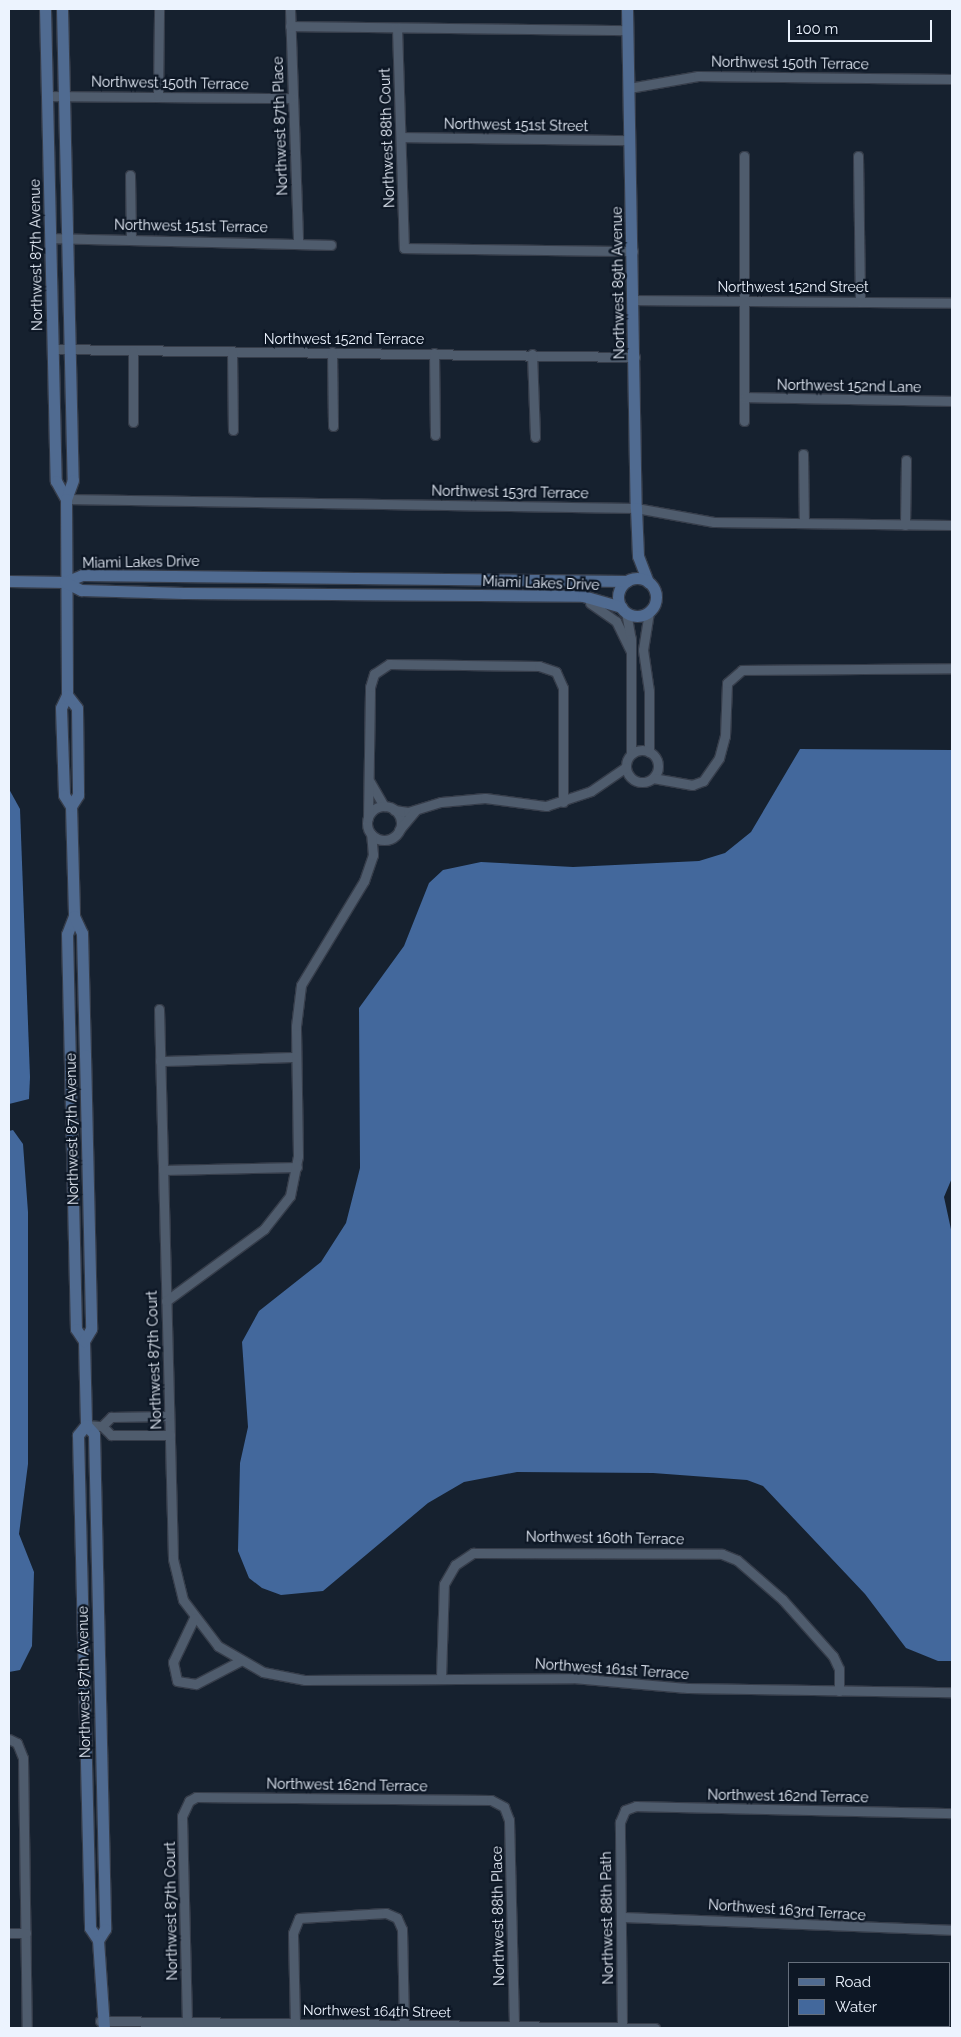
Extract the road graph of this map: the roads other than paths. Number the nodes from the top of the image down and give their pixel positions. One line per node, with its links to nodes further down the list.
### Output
1 (45, 9): 11 (street, Northwest 87th Avenue)
2 (62, 9): 12 (street, Northwest 87th Avenue)
3 (159, 9): 13 (street)
4 (290, 9): 6 (street, Northwest 87th Place)
5 (627, 9): 8 (street, Northwest 89th Avenue)
6 (290, 26): 7 (street); 14 (street, Northwest 87th Place)
7 (397, 28): 8 (street); 15 (street, Northwest 88th Court)
8 (628, 30): 10 (street, Northwest 89th Avenue)
9 (952, 79): 10 (street, Northwest 150th Terrace)
10 (629, 88): 16 (street, Northwest 89th Avenue)
11 (47, 96): 12 (street, Northwest 150th Terrace); 20 (street, Northwest 87th Avenue)
12 (64, 96): 13 (street, Northwest 150th Terrace); 21 (street, Northwest 87th Avenue)
13 (158, 96): 14 (street, Northwest 150th Terrace)
14 (292, 98): 23 (street, Northwest 87th Place)
15 (401, 137): 16 (street, Northwest 151st Street); 25 (street, Northwest 88th Court)
16 (630, 140): 25 (street, Northwest 89th Avenue)
17 (744, 156): 27 (street)
18 (858, 156): 28 (street)
19 (130, 175): 22 (street)
20 (50, 238): 21 (street, Northwest 151st Terrace); 30 (street, Northwest 87th Avenue)
21 (68, 238): 22 (street, Northwest 151st Terrace); 31 (street, Northwest 87th Avenue)
22 (131, 239): 23 (street, Northwest 151st Terrace)
23 (298, 242): 24 (street, Northwest 151st Terrace)
24 (331, 245)
25 (633, 251): 26 (street, Northwest 89th Avenue)
26 (634, 300): 27 (street, Northwest 152nd Street); 37 (street, Northwest 89th Avenue)
27 (746, 301): 28 (street, Northwest 152nd Street); 38 (street)
28 (860, 302): 29 (street, Northwest 152nd Street)
29 (952, 303)
30 (53, 349): 31 (street, Northwest 152nd Terrace); 48 (street, Northwest 87th Avenue)
31 (70, 350): 32 (street, Northwest 152nd Terrace); 48 (street, Northwest 87th Avenue)
32 (132, 350): 33 (street, Northwest 152nd Terrace); 41 (street)
33 (232, 351): 34 (street, Northwest 152nd Terrace); 43 (street)
34 (332, 352): 35 (street, Northwest 152nd Terrace); 42 (street)
35 (434, 353): 36 (street, Northwest 152nd Terrace); 44 (street)
36 (532, 354): 37 (street, Northwest 152nd Terrace); 45 (street)
37 (634, 357): 49 (street, Northwest 89th Avenue)
38 (745, 397): 39 (street, Northwest 152nd Lane); 40 (street)
39 (952, 401)
40 (744, 421)
41 (133, 422)
42 (333, 426)
43 (233, 430)
44 (436, 435)
45 (535, 437)
46 (803, 454): 50 (street)
47 (906, 460): 51 (street)
48 (66, 498): 49 (street, Northwest 153rd Terrace); 56 (street, Northwest 87th Avenue)
49 (636, 508): 50 (street, Northwest 153rd Terrace); 53 (street, Northwest 89th Avenue)
50 (804, 522): 51 (street, Northwest 153rd Terrace)
51 (905, 525): 52 (street, Northwest 153rd Terrace)
52 (952, 525)
53 (638, 556): 54 (street, Northwest 89th Avenue); 57 (street, Northwest 89th Avenue)
54 (629, 580): 56 (street, Miami Lakes Drive); 57 (street); 59 (street)
55 (9, 581): 56 (street)
56 (65, 582): 58 (street, Miami Lakes Drive); 89 (street, Northwest 87th Avenue)
57 (648, 582): 60 (street)
58 (575, 597): 59 (street, Miami Lakes Drive); 61 (street)
59 (623, 610): 60 (street); 61 (street)
60 (649, 612): 63 (street)
61 (630, 650): 64 (street)
62 (952, 668): 70 (street)
63 (649, 752): 64 (street); 65 (street)
64 (631, 754): 66 (street)
65 (658, 764): 67 (street); 70 (street)
66 (626, 767): 69 (street); 71 (street)
67 (653, 778): 69 (street); 70 (street)
68 (369, 779): 72 (street); 73 (street); 76 (street)
69 (631, 779): 71 (street)
70 (672, 780)
71 (610, 782): 72 (street)
72 (563, 802): 75 (street)
73 (384, 806): 74 (street); 76 (street)
74 (394, 810): 75 (street); 77 (street)
75 (416, 810): 77 (street)
76 (368, 818): 78 (street)
77 (399, 830): 79 (street)
78 (371, 834): 79 (street); 80 (street)
79 (387, 839): 80 (street)
80 (373, 855): 82 (street)
81 (159, 1009): 83 (street, Northwest 87th Court)
82 (296, 1057): 83 (street); 84 (street)
83 (160, 1061): 85 (street, Northwest 87th Court)
84 (297, 1167): 85 (street); 86 (street)
85 (163, 1170): 86 (street, Northwest 87th Court)
86 (166, 1302): 88 (street, Northwest 87th Court)
87 (145, 1416): 88 (street); 90 (street); 91 (street)
88 (169, 1416): 92 (street, Northwest 87th Court)
89 (86, 1425): 90 (street); 111 (street, Northwest 87th Avenue)
90 (102, 1426): 91 (street)
91 (145, 1435): 92 (street)
92 (170, 1435): 93 (street, Northwest 87th Court)
93 (194, 1618): 94 (street, Northwest 87th Court); 95 (street)
94 (218, 1646): 95 (street, Northwest 161st Terrace)
95 (240, 1661): 96 (street, Northwest 161st Terrace)
96 (441, 1677): 97 (street, Northwest 161st Terrace); 97 (street, Northwest 160th Terrace)
97 (839, 1691): 98 (street, Northwest 161st Terrace)
98 (952, 1692)
99 (13, 1741): 107 (street)
100 (190, 1801): 101 (street, Northwest 162nd Terrace); 108 (street, Northwest 87th Court)
101 (504, 1807): 112 (street, Northwest 88th Place)
102 (625, 1810): 103 (street, Northwest 162nd Terrace); 104 (street, Northwest 88th Path)
103 (952, 1813)
104 (621, 1917): 105 (street, Northwest 163rd Terrace); 113 (street, Northwest 88th Path)
105 (952, 1930)
106 (9, 1933): 107 (street)
107 (26, 1933): 114 (street)
108 (188, 2022): 109 (street, Northwest 164th Street); 111 (street, Northwest 164th Street)
109 (295, 2023): 110 (street, Northwest 164th Street); 110 (street)
110 (404, 2025): 112 (street, Northwest 164th Street)
111 (100, 2026)
112 (514, 2026): 113 (street, Northwest 164th Street)
113 (622, 2026): 115 (street, Northwest 164th Street)
114 (27, 2028)
115 (655, 2028)

